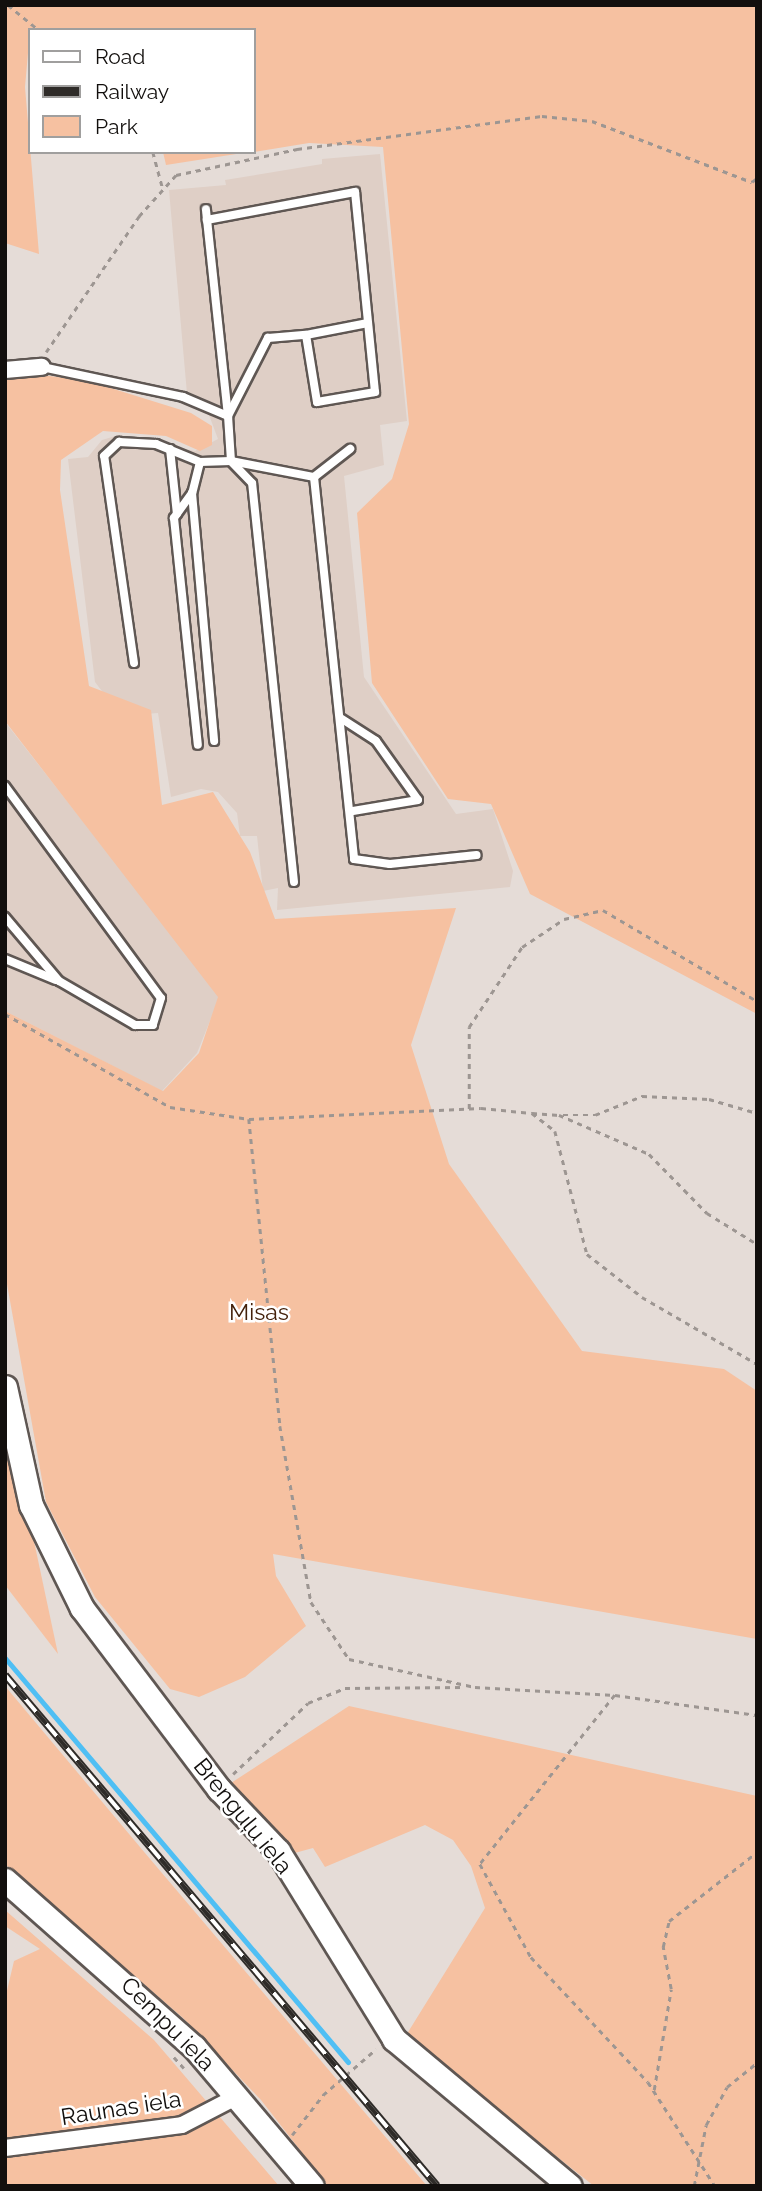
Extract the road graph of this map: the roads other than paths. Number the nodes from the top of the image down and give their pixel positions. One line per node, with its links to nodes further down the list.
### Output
1 (206, 209): 2 (lane)
2 (207, 220): 3 (lane); 7 (lane)
3 (368, 323): 4 (lane); 4 (lane)
4 (306, 335): 7 (lane)
5 (41, 367): 6 (street); 7 (lane)
6 (5, 370)
7 (228, 416): 10 (lane)
8 (170, 449): 11 (lane); 14 (lane); 15 (lane)
9 (350, 449): 12 (lane)
10 (231, 461): 11 (lane); 12 (lane); 22 (lane)
11 (200, 462): 13 (lane)
12 (314, 477): 16 (lane)
13 (192, 493): 14 (lane); 17 (lane)
14 (177, 514): 18 (lane)
15 (134, 663)
16 (342, 719): 20 (lane); 20 (lane)
17 (214, 741)
18 (198, 745)
19 (5, 786): 25 (lane)
20 (353, 811): 21 (lane)
21 (477, 855)
22 (293, 882)
23 (5, 917): 25 (lane)
24 (5, 959): 25 (lane)
25 (59, 981)
26 (5, 1387): 27 (street, Brenguļu iela)
27 (9, 1433): 32 (street, Brenguļu iela)
28 (5, 1880): 29 (street, Cempu iela)
29 (238, 2096): 30 (street, Raunas iela); 31 (street, Cempu iela)
30 (5, 2148)
31 (312, 2186)
32 (570, 2186)

